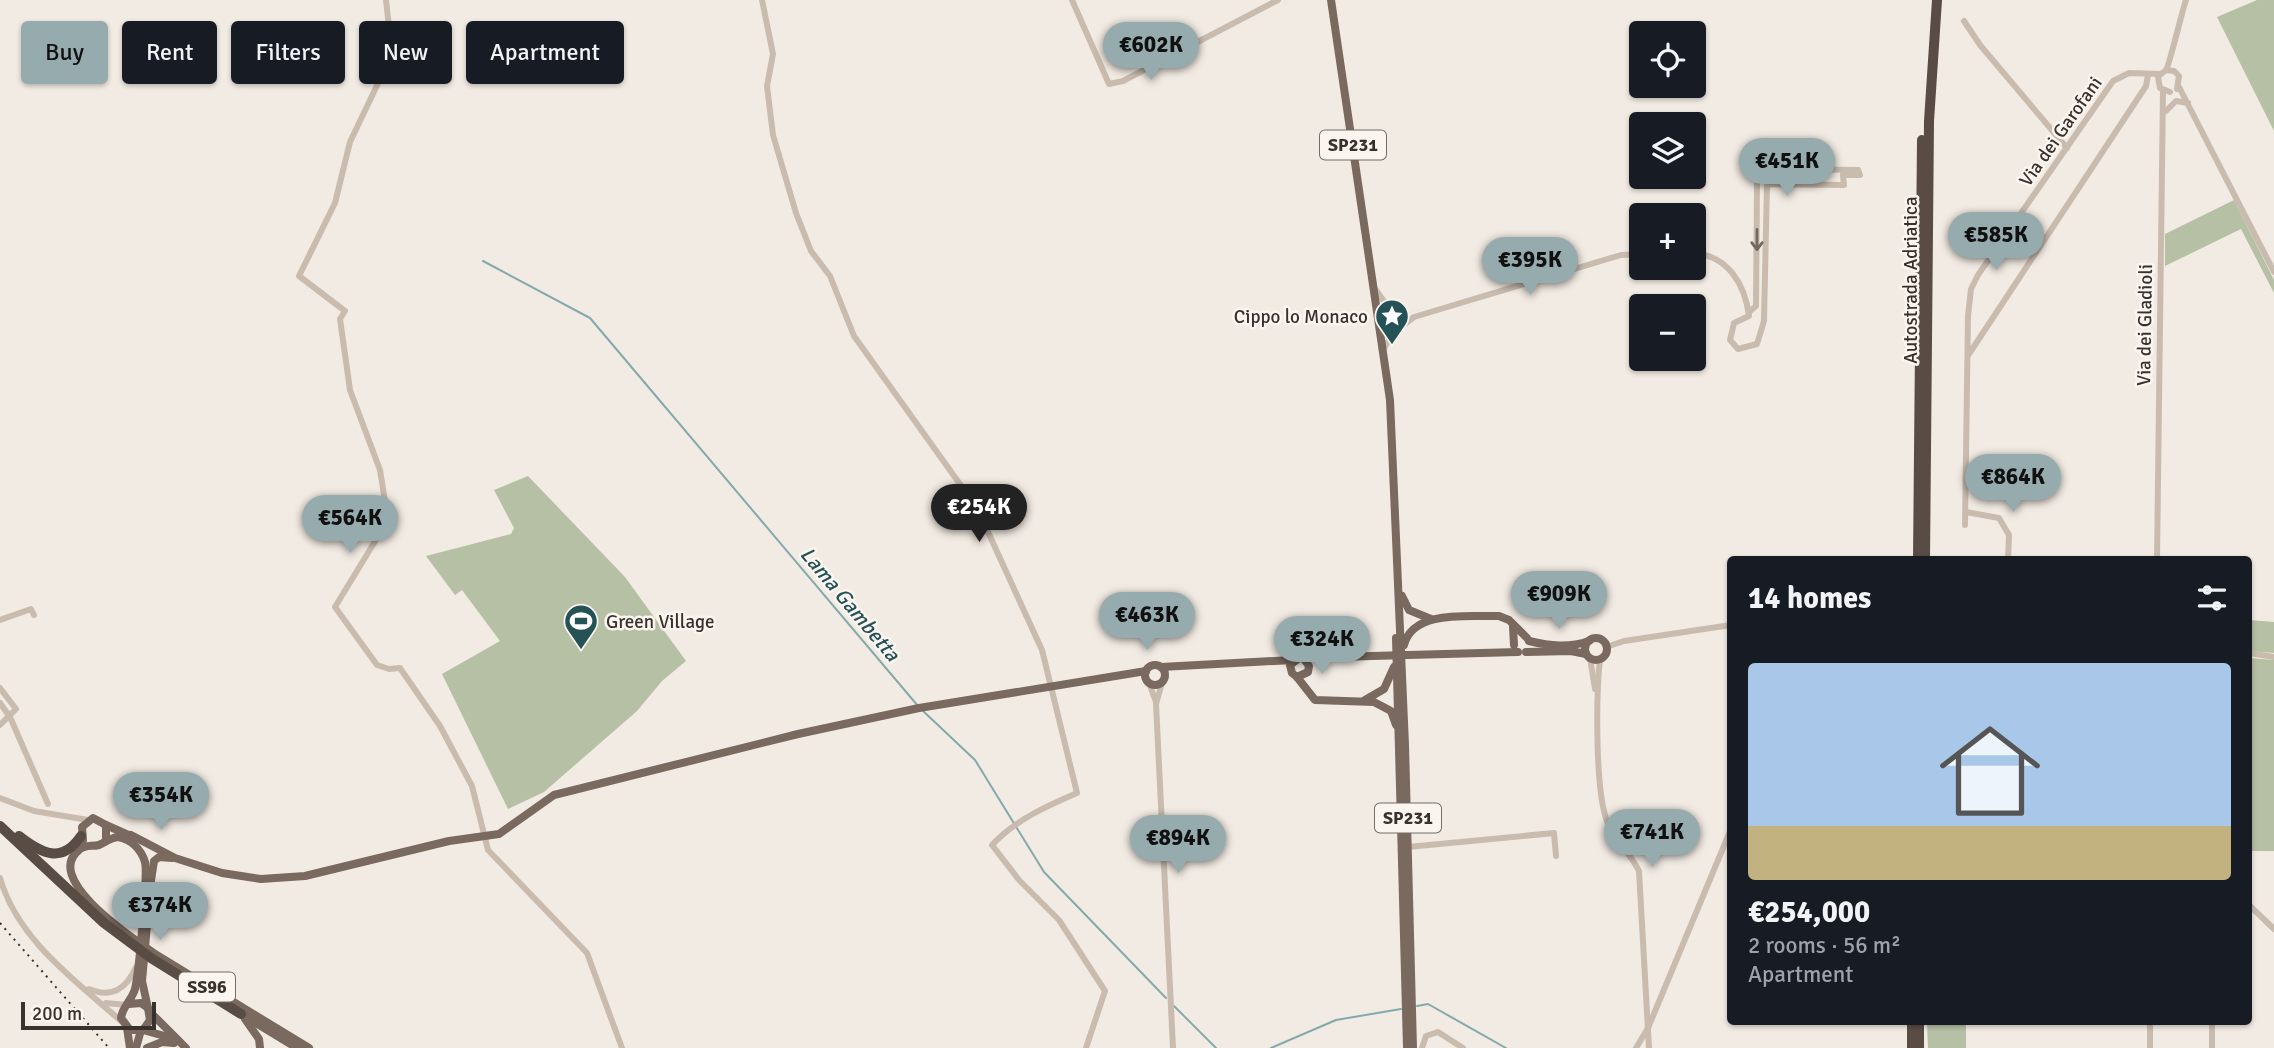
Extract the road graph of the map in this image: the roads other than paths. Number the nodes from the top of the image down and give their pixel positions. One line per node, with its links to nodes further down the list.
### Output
1 (386, 0): 82 (street)
2 (762, 0): 63 (street)
3 (1072, 0): 4 (street)
4 (1278, 0)
5 (1331, 0): 22 (main road, SP231)
6 (1930, 0): 33 (highway, Autostrada Adriatica)
7 (1937, 0): 34 (highway, Autostrada Adriatica)
8 (2186, 0): 10 (street)
9 (1964, 21): 18 (street)
10 (2166, 71): 12 (street); 13 (street); 14 (street)
11 (2135, 73): 12 (street); 15 (street); 18 (street, Via dei Garofani)
12 (2149, 76): 13 (street); 15 (street)
13 (2157, 83): 14 (street)
14 (2171, 90): 16 (street); 17 (street, Via dei Gladioli)
15 (2142, 92): 29 (street)
16 (2189, 103): 17 (street); 21 (street)
17 (2165, 113): 36 (street, Via dei Gladioli)
18 (2067, 148): 29 (street, Via dei Garofani)
19 (1706, 254): 23 (street)
20 (1629, 255): 25 (street)
21 (2274, 272)
22 (1376, 290): 24 (street); 26 (main road, SP231)
23 (1749, 312): 23 (street, one-way to 23)
24 (1404, 316): 25 (street); 26 (street)
25 (1414, 317): 27 (street)
26 (1381, 325): 27 (street); 28 (main road, SP231)
27 (1400, 325): 28 (street)
28 (1383, 350): 30 (main road, SP231)
29 (1968, 355): 31 (street, Via dei Garofani)
30 (1385, 362): 37 (main road, SP231); 55 (main road, SP231)
31 (1966, 512): 32 (street, Via dei Garofani); 35 (street)
32 (1965, 525)
33 (1918, 556)
34 (1925, 556)
35 (2008, 556)
36 (2157, 556)
37 (1399, 583): 39 (main road); 55 (main road, SP231)
38 (34, 615): 40 (street)
39 (1434, 619): 41 (main road); 55 (main road)
40 (0, 620)
41 (1512, 624): 43 (main road); 45 (main road)
42 (1727, 626): 46 (street)
43 (1528, 640): 44 (main road); 45 (main road); 45 (main road)
44 (1589, 641): 46 (main road); 49 (main road)
45 (1518, 647): 49 (main road); 51 (main road)
46 (1606, 647): 52 (main road)
47 (2252, 653): 48 (street)
48 (2274, 655)
49 (1588, 656): 52 (main road); 66 (street)
50 (1304, 659): 51 (main road); 53 (main road); 59 (main road)
51 (1331, 659): 59 (main road)
52 (1600, 659): 66 (street)
53 (1293, 660): 54 (main road); 59 (main road)
54 (1267, 662): 56 (main road); 59 (main road)
55 (1399, 663): 65 (main road); 71 (main road, SP231); 86 (main road, SP231)
56 (1183, 665): 57 (main road); 61 (main road)
57 (1161, 667): 58 (main road); 61 (main road)
58 (1146, 671): 60 (main road); 62 (main road)
59 (1299, 674): 65 (main road)
60 (1127, 675): 62 (main road); 63 (main road)
61 (1163, 681): 62 (main road); 68 (street)
62 (1148, 682): 68 (street)
63 (1051, 686): 82 (main road); 116 (street)
64 (0, 688): 69 (street)
65 (1362, 701): 71 (main road)
66 (1597, 701): 106 (street)
67 (0, 703): 69 (street)
68 (1156, 704): 117 (street)
69 (10, 717): 70 (street); 73 (street)
70 (0, 725)
71 (1399, 746): 118 (main road, SP231)
72 (0, 797): 75 (street)
73 (48, 804)
74 (0, 818): 81 (highway)
75 (71, 819): 76 (street); 79 (street)
76 (88, 820): 77 (main road); 79 (main road)
77 (106, 825): 80 (main road); 84 (main road)
78 (0, 826): 100 (highway)
79 (81, 833): 81 (highway); 85 (main road)
80 (131, 835): 88 (main road); 89 (main road)
81 (19, 836): 93 (highway)
82 (485, 836): 88 (main road); 115 (street)
83 (1727, 839): 106 (street)
84 (106, 840): 85 (main road); 92 (main road)
85 (89, 845): 93 (main road)
86 (1408, 847): 87 (street); 119 (main road, SP231)
87 (1556, 856)
88 (175, 858): 89 (main road)
89 (151, 877): 92 (main road)
90 (0, 878): 96 (street)
91 (2252, 908): 94 (street)
92 (145, 911): 95 (main road)
93 (110, 919): 114 (main road, SS96)
94 (2274, 929)
95 (140, 968): 96 (street); 98 (main road); 99 (main road)
96 (85, 987): 97 (street)
97 (101, 1001): 98 (street); 101 (street)
98 (127, 1004): 99 (main road); 101 (main road)
99 (149, 1010): 107 (main road); 108 (main road)
100 (241, 1014): 112 (main road); 113 (main road, SS96)
101 (124, 1025): 107 (main road); 109 (main road)
102 (1912, 1025): 124 (highway)
103 (1919, 1025): 125 (highway)
104 (2150, 1025): 126 (street)
105 (2212, 1025): 127 (street)
106 (1648, 1028): 122 (street); 123 (street)
107 (142, 1030): 108 (main road); 110 (main road)
108 (183, 1046): 111 (main road)
109 (130, 1048)
110 (136, 1048)
111 (147, 1048)
112 (260, 1048)
113 (297, 1048)
114 (309, 1048)
115 (622, 1048)
116 (1086, 1048)
117 (1173, 1048)
118 (1407, 1048)
119 (1413, 1048)
120 (1422, 1048): 121 (street)
121 (1463, 1048)
122 (1636, 1048)
123 (1649, 1048)
124 (1912, 1048)
125 (1919, 1048)
126 (2150, 1048)
127 (2212, 1048)

